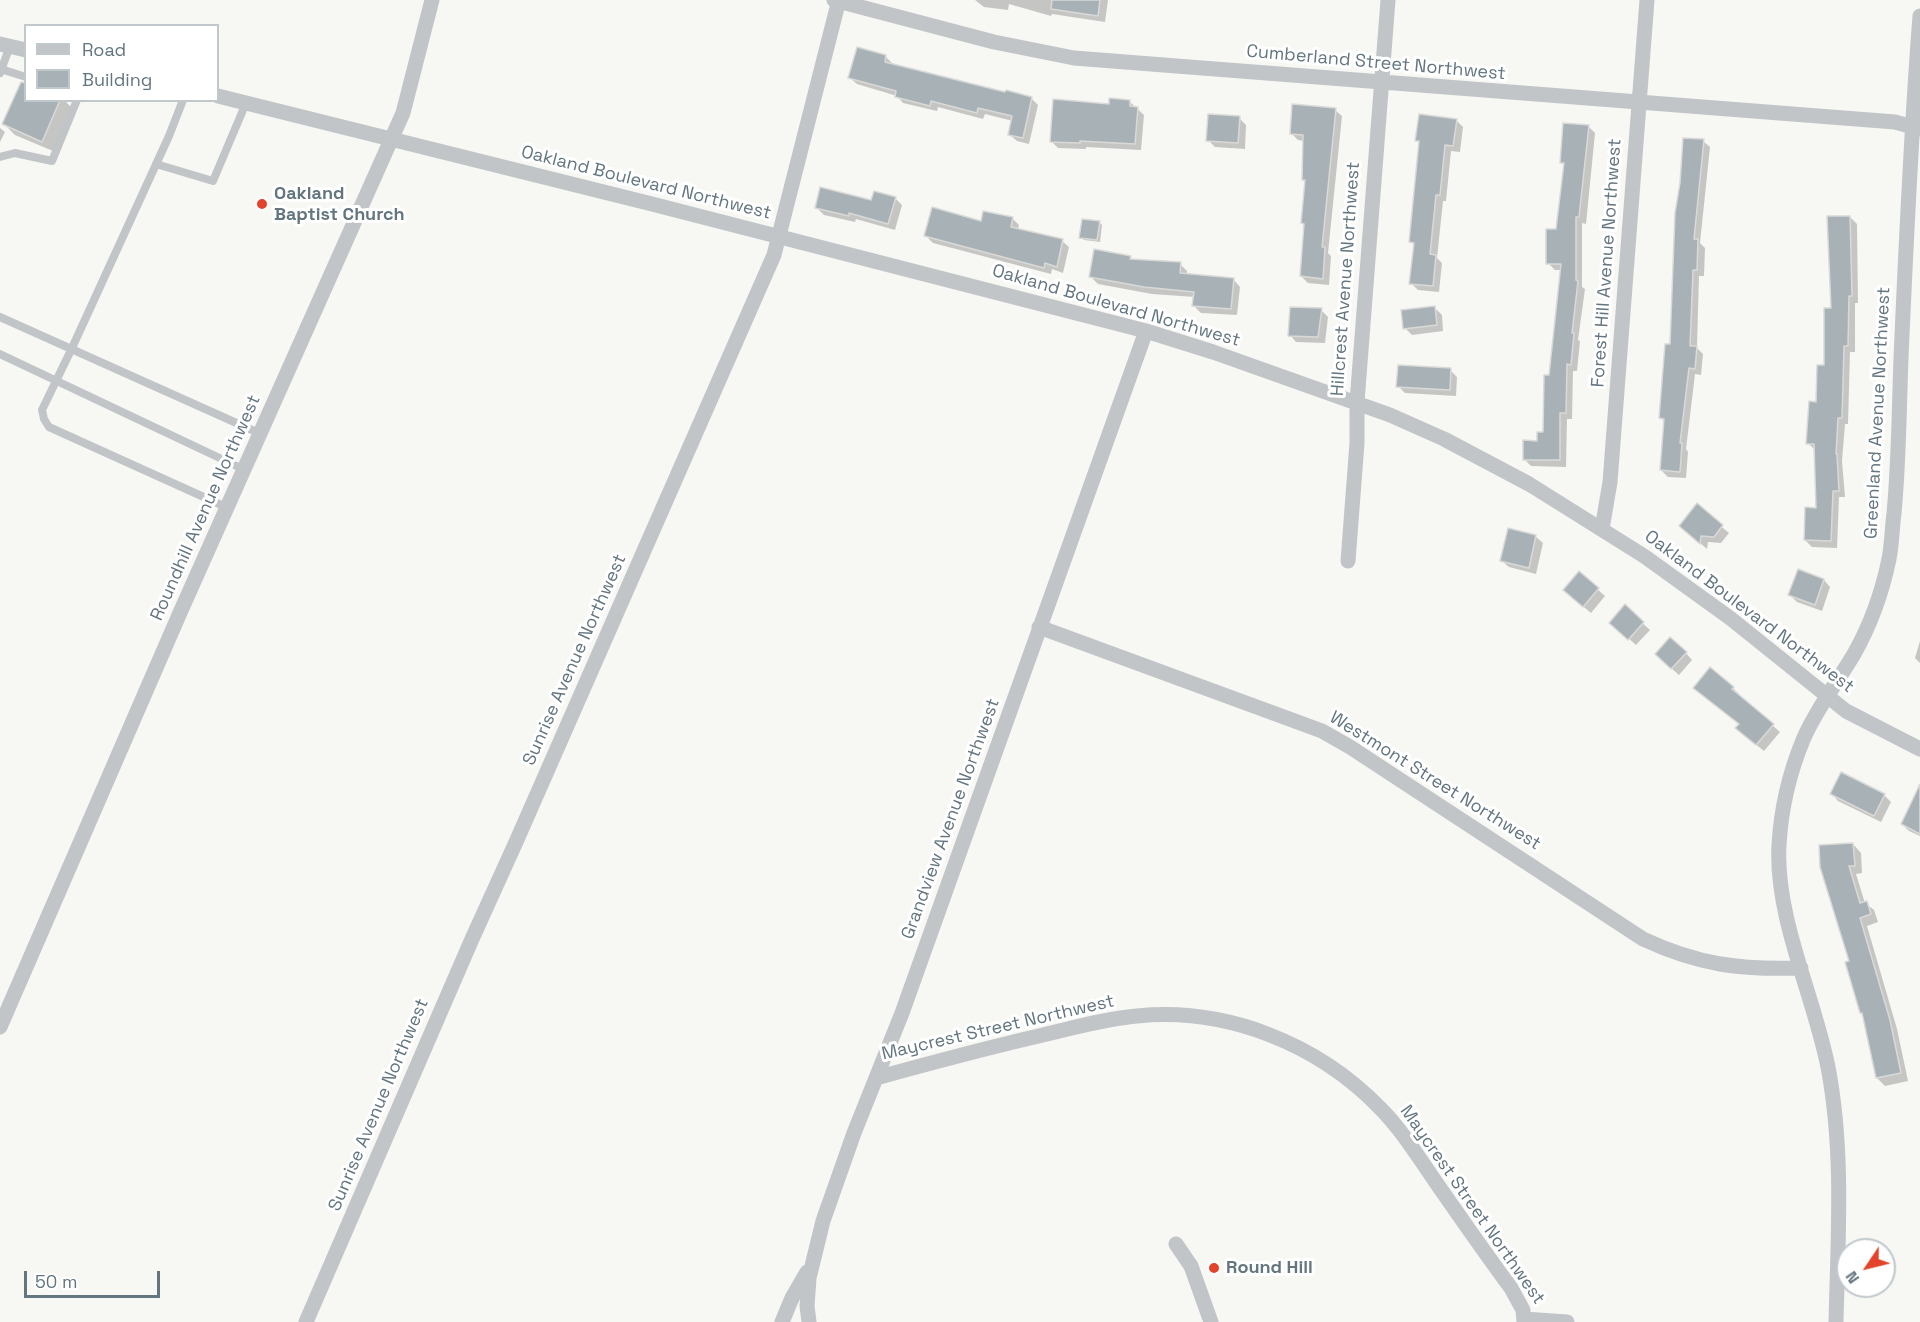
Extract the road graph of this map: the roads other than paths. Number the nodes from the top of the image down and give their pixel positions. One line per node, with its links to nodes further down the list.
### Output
1 (432, 0): 17 (street, Roundhill Avenue Northwest)
2 (837, 0): 10 (street, Cumberland Street Northwest); 20 (street, Sunrise Avenue Northwest)
3 (1388, 0): 10 (street, Hillcrest Avenue Northwest)
4 (1647, 0): 15 (street, Forest Hill Avenue Northwest)
5 (1920, 16): 16 (street, Greenland Avenue Northwest)
6 (5, 45): 7 (street); 8 (lane)
7 (24, 50)
8 (1, 71): 9 (lane)
9 (24, 77)
10 (1381, 82): 15 (street, Cumberland Street Northwest); 26 (street, Hillcrest Avenue Northwest)
11 (219, 96): 14 (street, Oakland Boulevard Northwest)
12 (76, 102): 18 (lane)
13 (182, 102): 19 (lane)
14 (246, 103): 17 (street, Oakland Boulevard Northwest); 19 (lane)
15 (1639, 103): 16 (street, Cumberland Street Northwest); 30 (street, Forest Hill Avenue Northwest)
16 (1916, 127): 33 (street, Greenland Avenue Northwest)
17 (391, 139): 20 (street, Oakland Boulevard Northwest); 27 (street, Roundhill Avenue Northwest)
18 (0, 157)
19 (156, 164): 23 (lane)
20 (780, 237): 22 (street, Oakland Boulevard Northwest); 41 (street, Sunrise Avenue Northwest)
21 (0, 317): 23 (lane)
22 (1146, 332): 26 (street, Oakland Boulevard Northwest); 32 (street, Grandview Avenue Northwest)
23 (72, 348): 25 (lane); 27 (lane)
24 (0, 354): 25 (lane)
25 (57, 379): 28 (lane); 29 (lane)
26 (1357, 402): 30 (street, Oakland Boulevard Northwest); 31 (street, Hillcrest Avenue Northwest)
27 (261, 435): 28 (street, Roundhill Avenue Northwest)
28 (245, 470): 29 (street, Roundhill Avenue Northwest)
29 (228, 508): 36 (street, Roundhill Avenue Northwest)
30 (1602, 529): 33 (street, Oakland Boulevard Northwest)
31 (1348, 561)
32 (1039, 627): 35 (street, Westmont Street Northwest); 37 (street, Grandview Avenue Northwest)
33 (1826, 696): 34 (street, Oakland Boulevard Northwest); 35 (street, Greenland Avenue Northwest)
34 (1920, 749)
35 (1801, 968): 46 (street, Greenland Avenue Northwest)
36 (0, 1027)
37 (876, 1078): 39 (street, Grandview Avenue Northwest); 40 (street, Maycrest Street Northwest)
38 (1176, 1244): 44 (street)
39 (812, 1264): 42 (street); 43 (street, Grandview Avenue Northwest)
40 (1524, 1321): 45 (street, Maycrest Street Northwest)
41 (306, 1322)
42 (782, 1322)
43 (809, 1322)
44 (1211, 1322)
45 (1567, 1322)
46 (1836, 1322)

